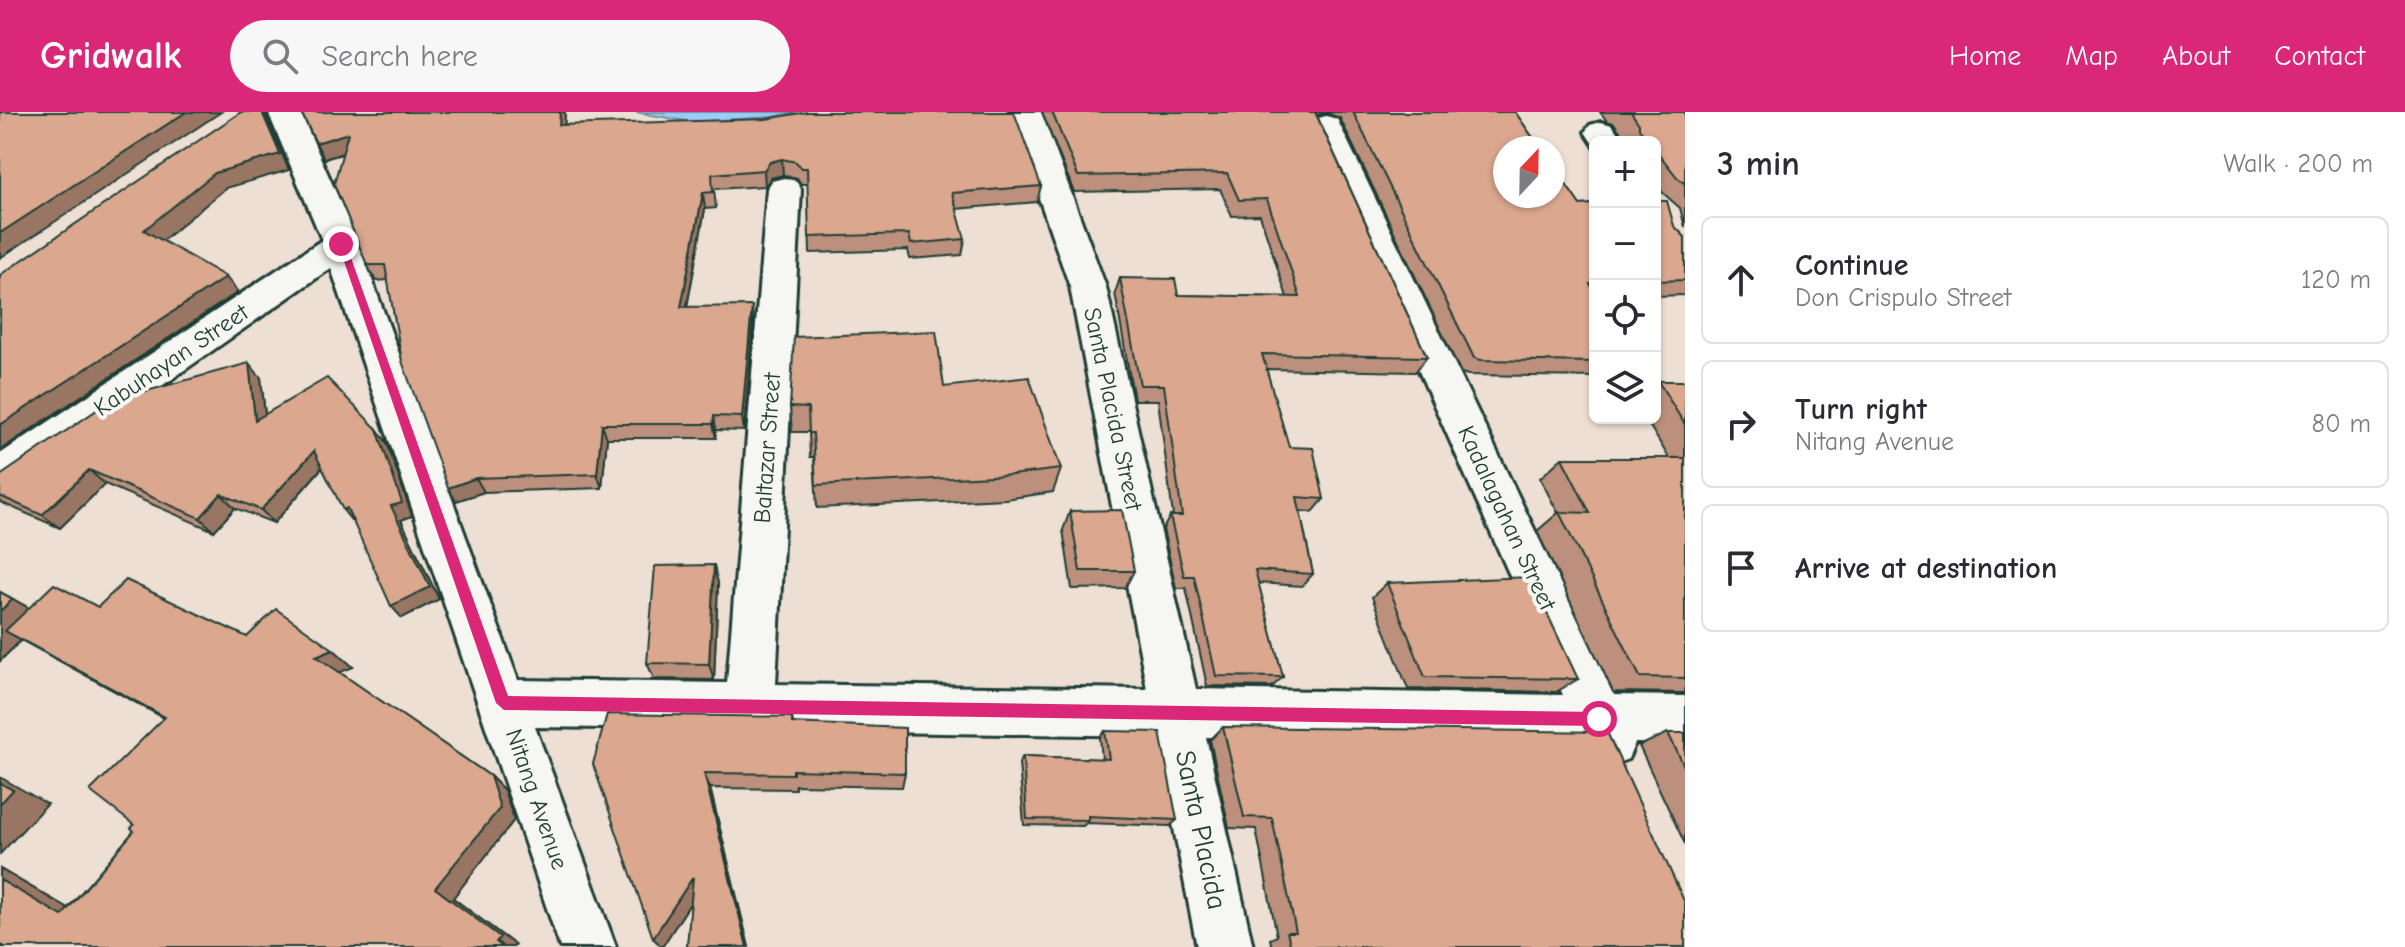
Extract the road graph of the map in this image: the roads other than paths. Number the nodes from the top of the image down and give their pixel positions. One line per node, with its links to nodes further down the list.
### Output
1 (284, 112): 5 (street, Nitang Avenue)
2 (1025, 112): 9 (street, Santa Placida Street)
3 (1326, 126): 10 (street, Kadalagahan Street)
4 (784, 189): 8 (street, Baltazar Street)
5 (341, 244): 6 (street, Kabuhayan Street); 7 (street, Nitang Avenue)
6 (0, 476)
7 (504, 703): 8 (street); 13 (street, Nitang Avenue)
8 (750, 707): 9 (street)
9 (1177, 713): 10 (street); 14 (street, Santa Placida)
10 (1599, 719): 11 (street); 12 (street, Kadalagahan Street)
11 (1685, 720)
12 (1625, 775)
13 (588, 947)
14 (1225, 947)

